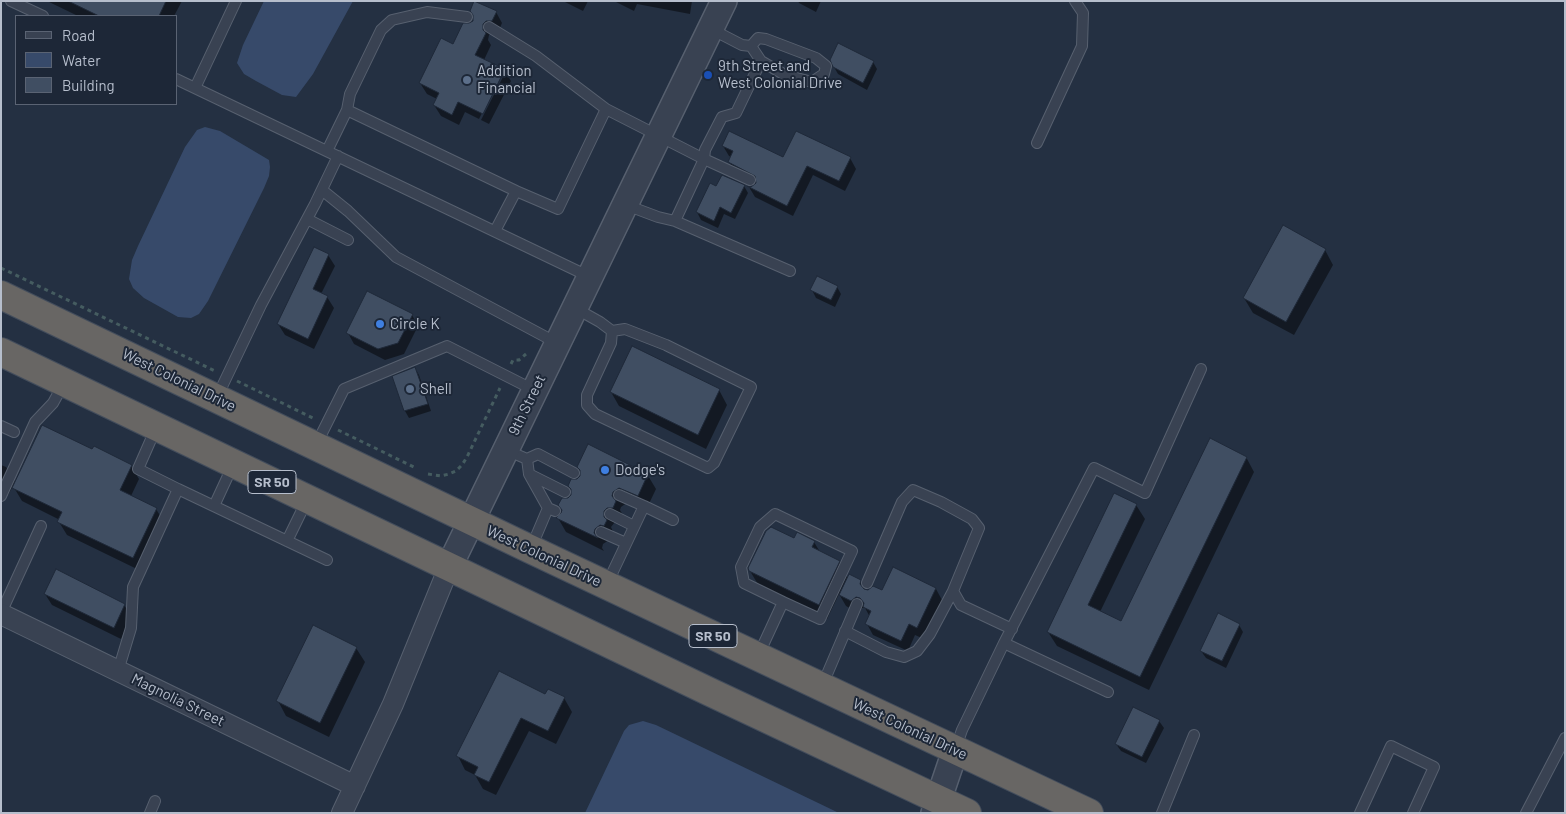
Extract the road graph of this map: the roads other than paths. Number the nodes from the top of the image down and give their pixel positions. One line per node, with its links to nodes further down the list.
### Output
1 (11, 1): 5 (lane)
2 (236, 1): 12 (lane)
3 (724, 1): 8 (street, 9th Street)
4 (1076, 1): 16 (lane)
5 (41, 15)
6 (467, 17): 14 (lane)
7 (489, 28): 13 (lane)
8 (711, 28): 9 (lane); 15 (street, 9th Street)
9 (751, 46): 10 (lane); 10 (lane)
10 (761, 61): 19 (lane)
11 (178, 80): 12 (lane)
12 (195, 88): 17 (lane)
13 (606, 108): 15 (lane); 22 (lane)
14 (347, 110): 17 (lane); 22 (lane)
15 (659, 136): 19 (lane); 23 (street, 9th Street)
16 (1037, 143)
17 (327, 151): 18 (lane)
18 (338, 156): 21 (lane); 26 (lane)
19 (704, 159): 20 (lane); 25 (lane)
20 (750, 180)
21 (322, 190): 24 (lane); 33 (lane)
22 (516, 191): 26 (lane)
23 (626, 205): 25 (lane); 29 (street, 9th Street)
24 (307, 219): 27 (lane); 37 (lane)
25 (675, 221): 28 (lane)
26 (495, 231): 29 (lane)
27 (348, 240)
28 (790, 271)
29 (591, 277): 31 (street, 9th Street)
30 (7, 300): 37 (highway, West Colonial Drive / SR 50)
31 (575, 308): 32 (lane); 33 (street, 9th Street)
32 (612, 331): 32 (lane)
33 (557, 344): 38 (street, 9th Street)
34 (1, 352): 36 (highway, SR 50)
35 (1201, 368): 71 (lane)
36 (64, 382): 40 (highway, SR 50); 50 (lane)
37 (222, 387): 42 (highway, West Colonial Drive / SR 50)
38 (534, 390): 42 (lane); 43 (street, 9th Street)
39 (1, 426): 41 (lane)
40 (157, 427): 44 (highway, SR 50); 47 (lane)
41 (14, 432)
42 (321, 435): 56 (highway, West Colonial Drive / SR 50)
43 (516, 454): 45 (lane); 46 (lane); 56 (street, 9th Street)
44 (233, 464): 51 (highway, SR 50); 52 (lane)
45 (574, 473)
46 (529, 474): 48 (lane); 62 (lane)
47 (178, 489): 52 (lane); 75 (lane)
48 (565, 492)
49 (620, 495): 53 (lane)
50 (1, 496)
51 (308, 499): 60 (lane); 64 (highway, SR 50)
52 (214, 506): 60 (lane)
53 (644, 506): 55 (lane); 58 (lane)
54 (610, 514): 58 (lane)
55 (673, 520)
56 (471, 521): 62 (highway, West Colonial Drive / SR 50); 64 (street, 9th Street)
57 (41, 526): 70 (lane)
58 (634, 526): 61 (lane)
59 (601, 532): 61 (lane)
60 (287, 541): 63 (lane)
61 (626, 543): 66 (lane)
62 (530, 549): 66 (highway, West Colonial Drive / SR 50)
63 (327, 560)
64 (449, 567): 81 (street, 9th Street); 83 (highway, SR 50)
65 (867, 583): 67 (lane)
66 (606, 585): 74 (highway, West Colonial Drive / SR 50)
67 (952, 591): 71 (lane); 72 (lane)
68 (783, 602): 68 (lane); 74 (lane)
69 (857, 604): 72 (lane)
70 (1, 613): 75 (street, Magnolia Street)
71 (1012, 629): 73 (lane)
72 (846, 631): 76 (lane)
73 (1004, 643): 77 (lane); 80 (lane)
74 (757, 657): 76 (highway, West Colonial Drive / SR 50)
75 (118, 671): 81 (street, Magnolia Street)
76 (822, 688): 80 (highway, West Colonial Drive / SR 50)
77 (1108, 692)
78 (1194, 735): 88 (lane)
79 (1565, 738): 91 (lane)
80 (955, 751): 83 (street); 87 (highway, West Colonial Drive / SR 50)
81 (355, 786): 85 (street, 9th Street)
82 (155, 801): 84 (lane)
83 (936, 806): 86 (highway, SR 50)
84 (150, 813)
85 (342, 813)
86 (967, 813)
87 (1088, 813)
88 (1162, 813)
89 (1360, 813): 90 (lane)
90 (1412, 813)
91 (1526, 813)

